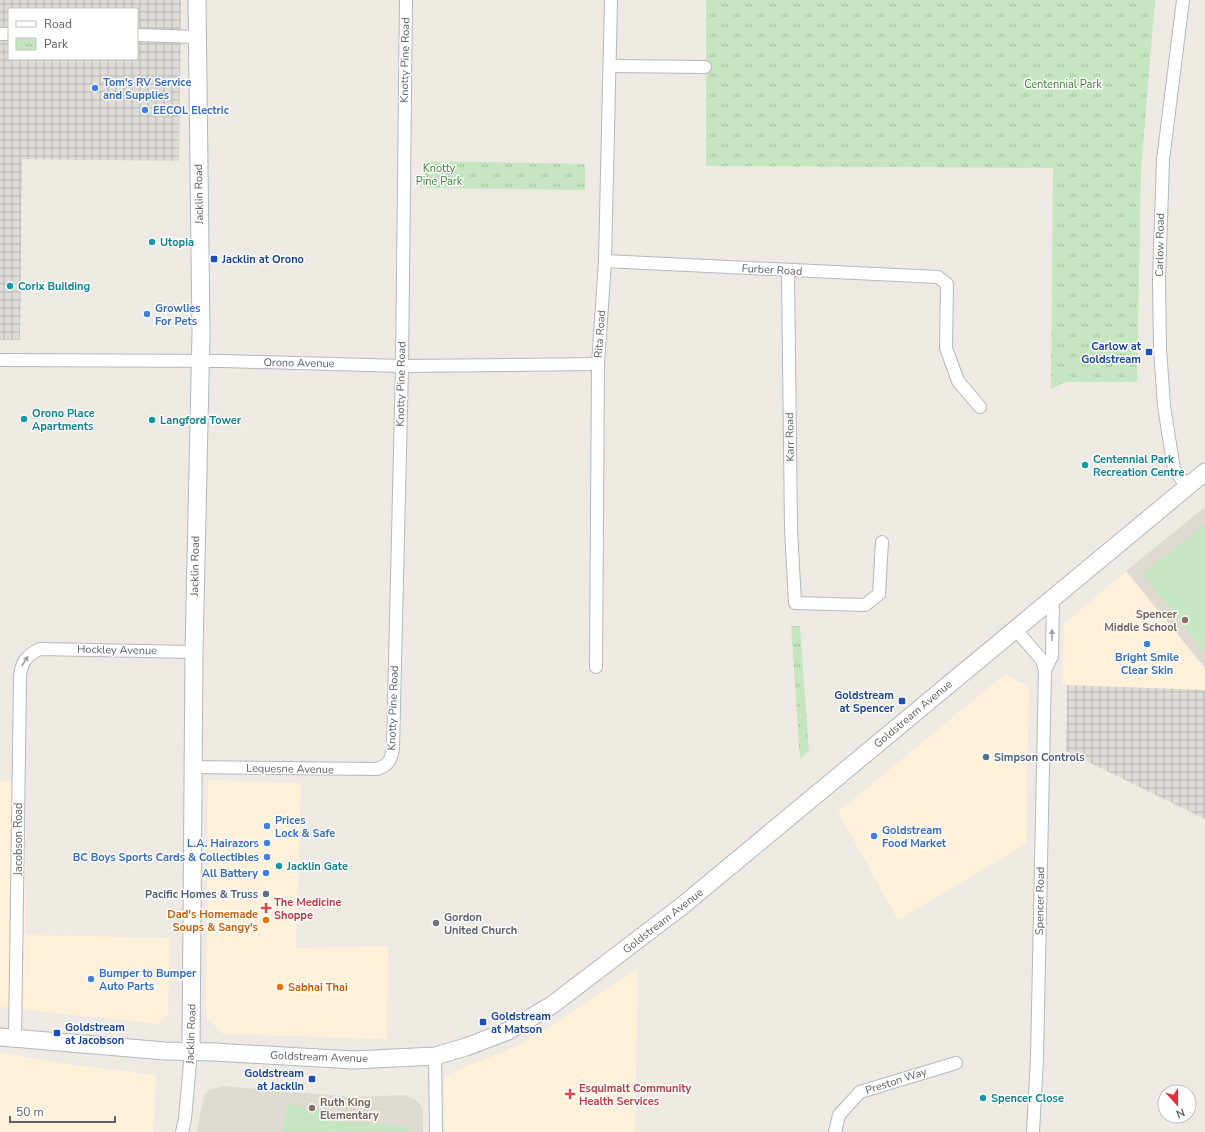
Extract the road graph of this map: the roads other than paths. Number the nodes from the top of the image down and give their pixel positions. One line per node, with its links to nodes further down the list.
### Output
1 (197, 0): 6 (main road, Jacklin Road)
2 (406, 0): 14 (street, Knotty Pine Road)
3 (611, 0): 7 (street, Rita Road)
4 (1183, 0): 17 (street, Carlow Road)
5 (138, 35): 6 (street)
6 (197, 37): 12 (main road, Jacklin Road)
7 (611, 66): 8 (street); 9 (street, Rita Road)
8 (705, 66)
9 (605, 261): 10 (street, Furber Road); 13 (street, Rita Road)
10 (788, 271): 15 (street, Furber Road); 18 (street, Karr Road)
11 (0, 360): 12 (street, Orono Avenue)
12 (200, 362): 14 (street, Orono Avenue); 22 (main road, Jacklin Road)
13 (598, 364): 14 (street, Orono Avenue); 23 (street, Rita Road)
14 (402, 366): 25 (street, Knotty Pine Road)
15 (980, 407)
16 (1205, 472): 17 (main road, Goldstream Avenue)
17 (1187, 486): 19 (main road, Goldstream Avenue)
18 (882, 542)
19 (1053, 598): 20 (main road, Goldstream Avenue); 24 (street, Spencer Road, one-way to 19)
20 (1015, 629): 24 (street, Spencer Road); 29 (main road, Goldstream Avenue)
21 (40, 648): 22 (street, Hockley Avenue); 27 (street, Jacobson Road, one-way to 21)
22 (194, 652): 26 (main road, Jacklin Road)
23 (596, 667)
24 (1045, 670): 34 (street, Spencer Road)
25 (386, 766): 26 (street, Lequesne Avenue)
26 (193, 767): 28 (main road, Jacklin Road)
27 (8, 1038): 28 (main road, Goldstream Avenue)
28 (191, 1051): 29 (main road, Goldstream Avenue); 31 (street, Jacklin Road)
29 (435, 1056): 32 (street)
30 (956, 1063): 33 (street, Preston Way)
31 (182, 1132)
32 (436, 1132)
33 (835, 1132)
34 (1033, 1132)

